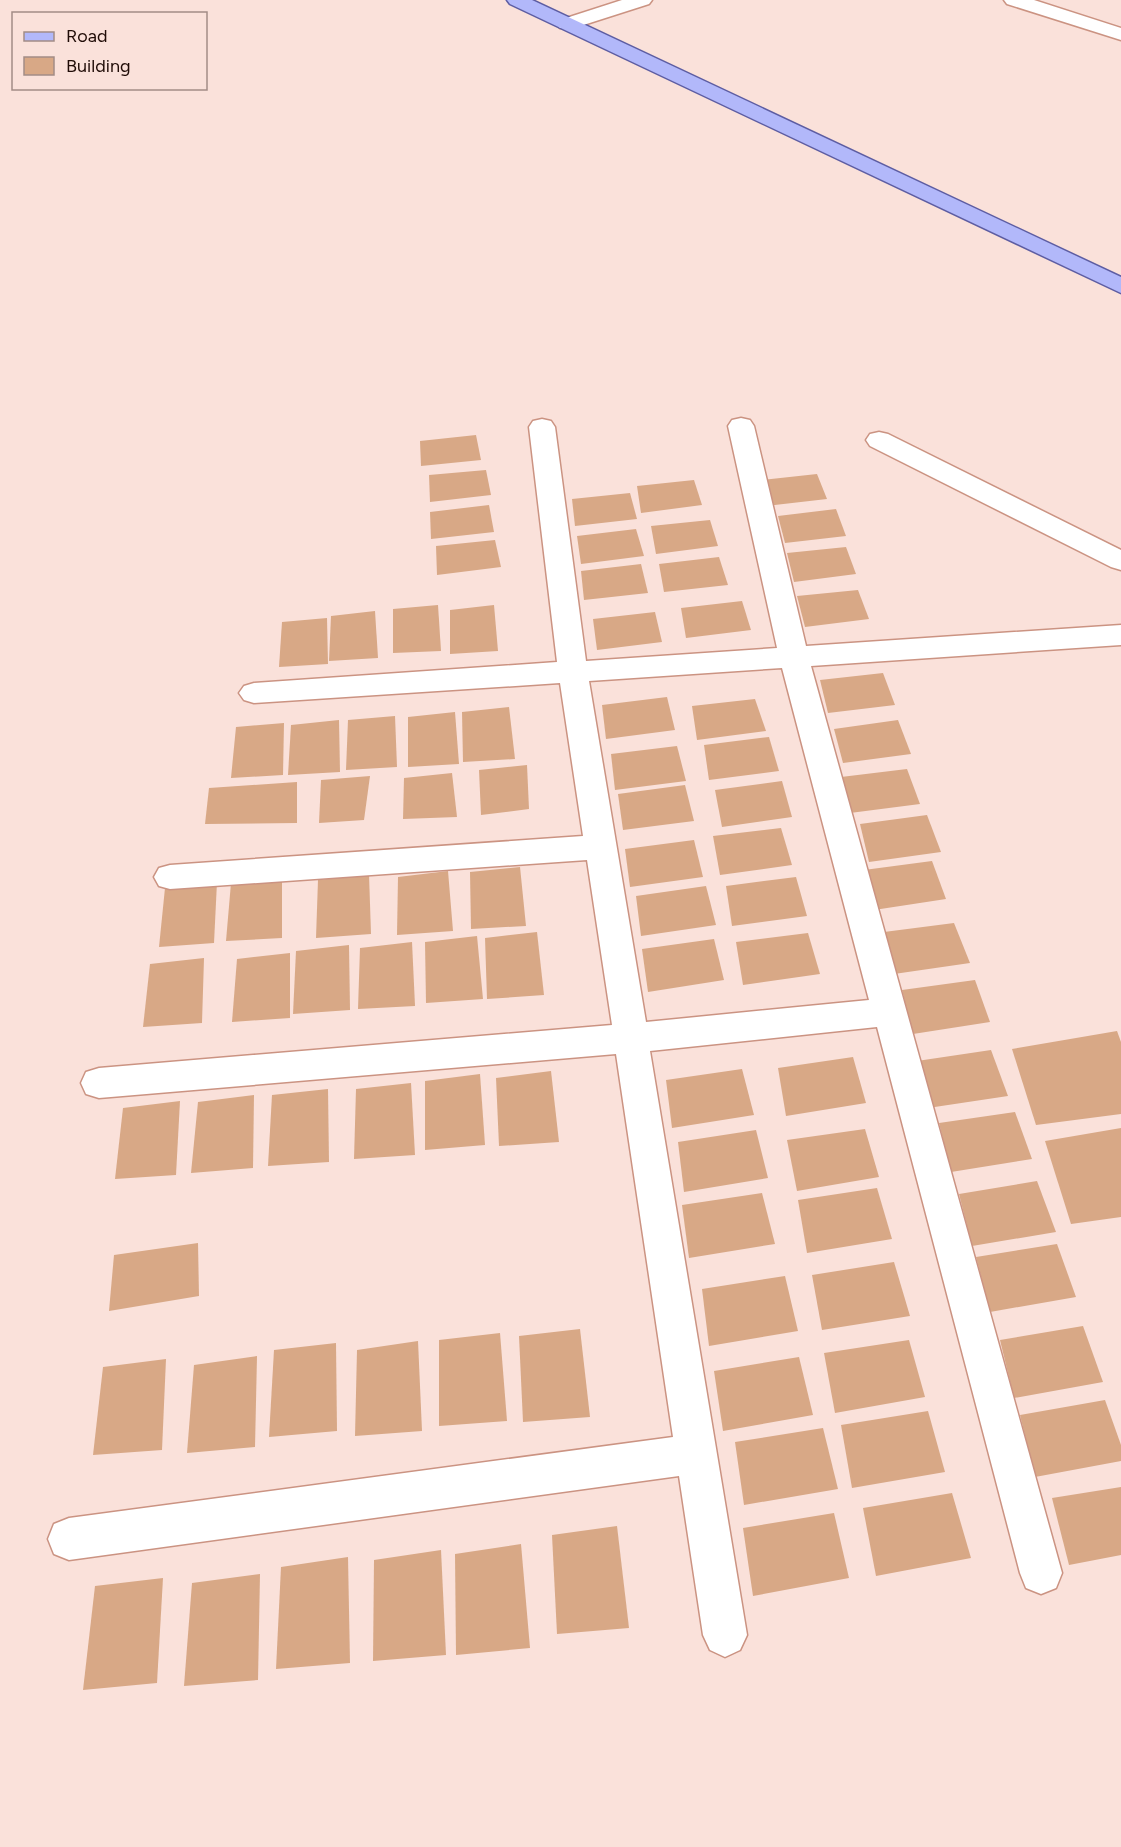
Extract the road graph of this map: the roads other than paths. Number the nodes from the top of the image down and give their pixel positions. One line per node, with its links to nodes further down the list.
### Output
1 (517, 0): 4 (main road)
2 (642, 0): 4 (street)
3 (1014, 0): 5 (street)
4 (567, 24): 6 (main road)
5 (1121, 34)
6 (1121, 286)
7 (741, 426): 12 (street)
8 (542, 427): 13 (street)
9 (879, 440): 10 (street)
10 (1121, 561)
11 (1121, 635): 12 (street)
12 (794, 657): 13 (street); 17 (street)
13 (573, 672): 14 (street); 15 (street)
14 (254, 693)
15 (601, 847): 16 (street); 18 (street)
16 (170, 877)
17 (890, 1012): 18 (street); 22 (street)
18 (632, 1038): 19 (street); 20 (street)
19 (99, 1083)
20 (697, 1454): 21 (street); 23 (street)
21 (69, 1539)
22 (1041, 1573)
23 (725, 1635)

